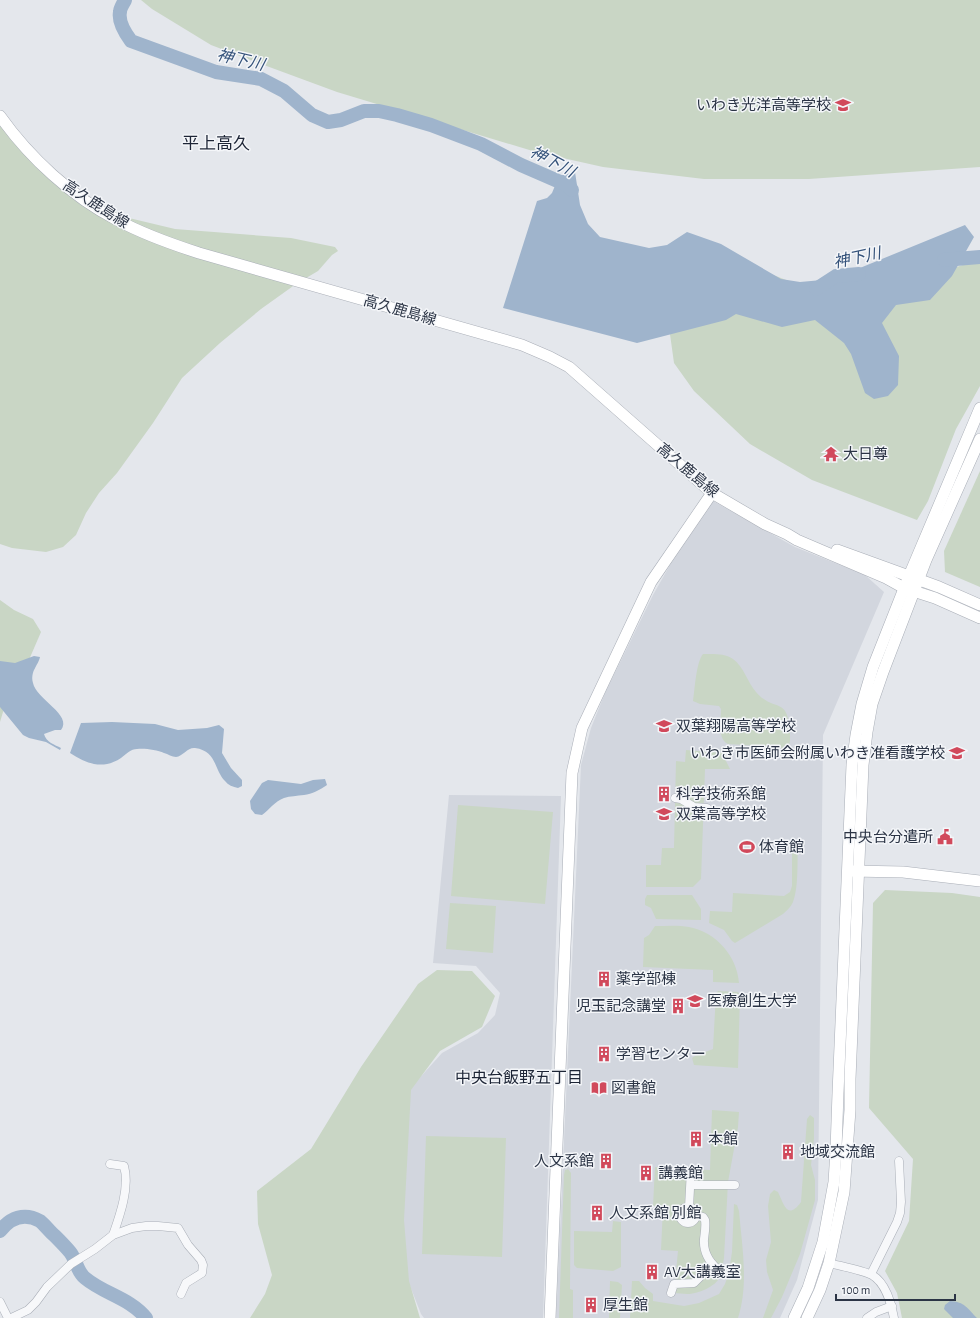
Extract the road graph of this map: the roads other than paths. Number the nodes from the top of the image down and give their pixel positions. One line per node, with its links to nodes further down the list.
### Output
1 (0, 116): 4 (street, 高久鹿島線)
2 (980, 408): 6 (street)
3 (980, 438): 6 (street)
4 (712, 493): 5 (street, 高久鹿島線); 32 (street)
5 (788, 534): 6 (street, 高久鹿島線); 7 (street, 高久鹿島線)
6 (914, 578): 7 (street); 8 (street, 高久鹿島線)
7 (909, 590): 9 (street, 高久鹿島線); 12 (street)
8 (980, 605)
9 (980, 618)
10 (675, 798): 11 (street)
11 (707, 808)
12 (853, 871): 13 (street); 22 (street); 33 (street)
13 (980, 881)
14 (899, 1161): 25 (street)
15 (110, 1164): 21 (street)
16 (691, 1170): 17 (street)
17 (691, 1185): 18 (street); 19 (street)
18 (735, 1185)
19 (689, 1207): 20 (street); 20 (street)
20 (696, 1215): 23 (street)
21 (113, 1235): 27 (street); 31 (street)
22 (829, 1263): 25 (street); 34 (street)
23 (712, 1264): 24 (street); 26 (street)
24 (722, 1273)
25 (870, 1274): 29 (street)
26 (671, 1293)
27 (181, 1294)
28 (0, 1302): 30 (street)
29 (892, 1306): 35 (street); 36 (street)
30 (8, 1318)
31 (11, 1318)
32 (550, 1318)
33 (794, 1318)
34 (807, 1318)
35 (867, 1318)
36 (894, 1318)

